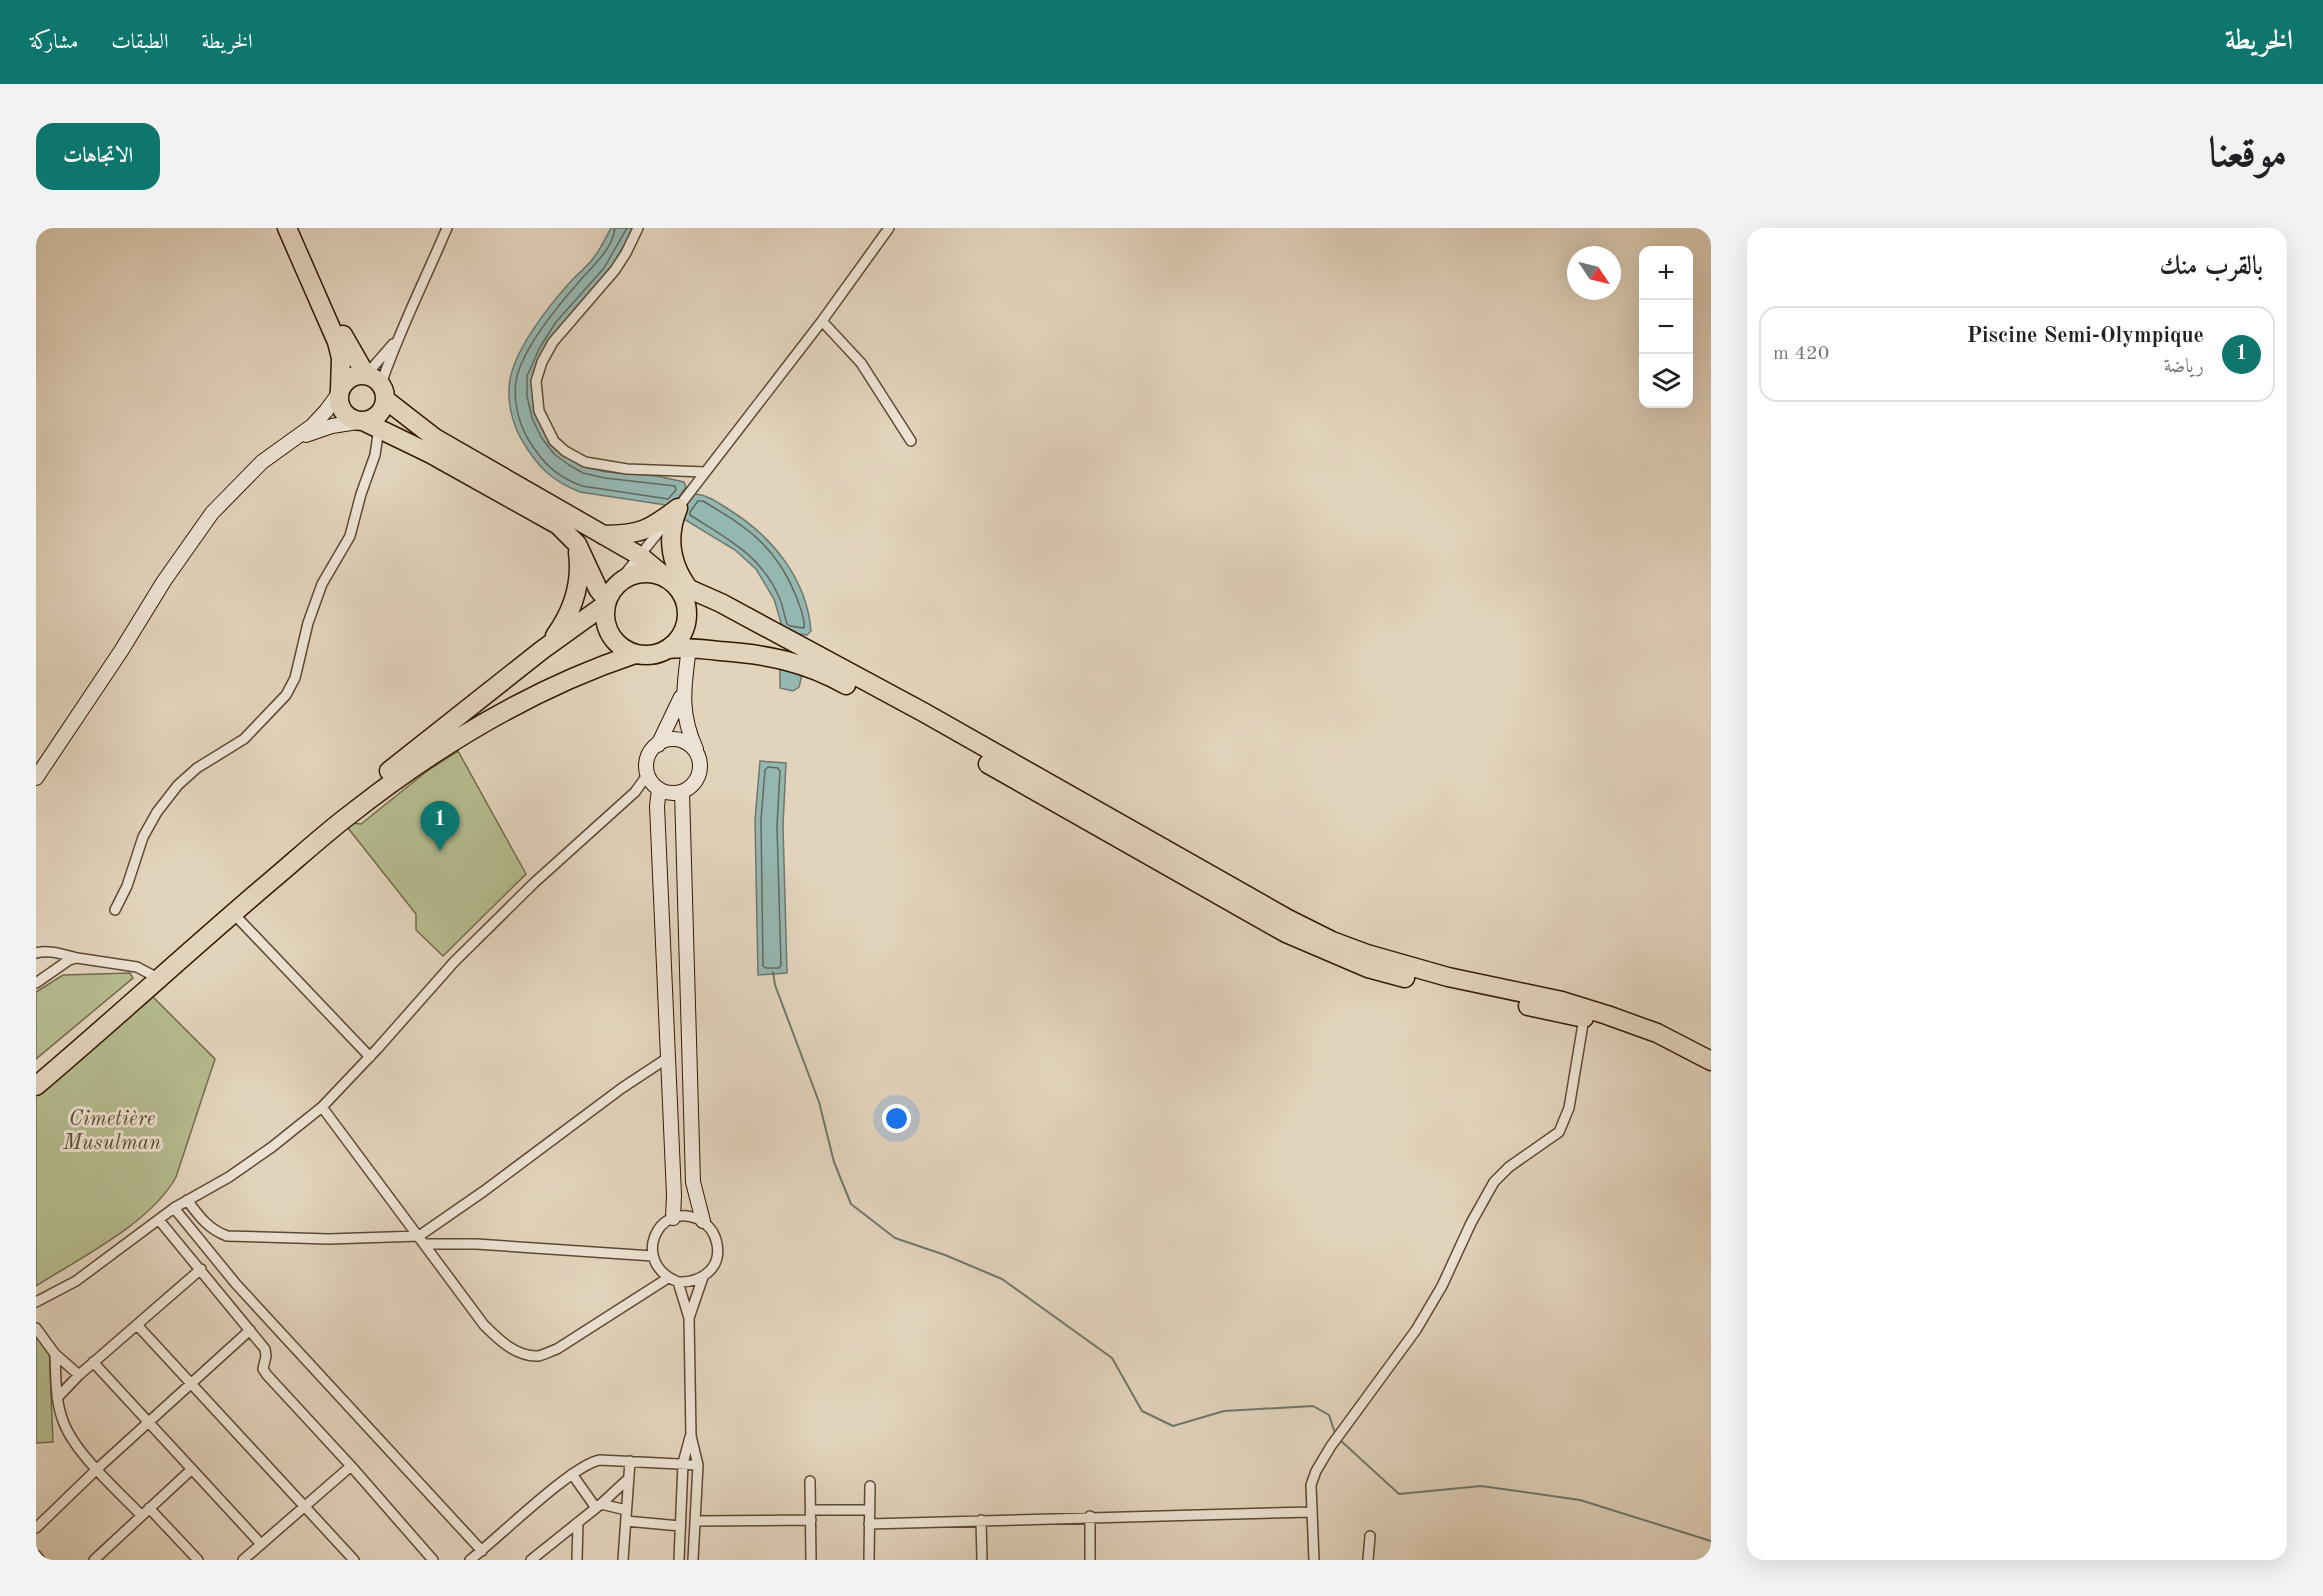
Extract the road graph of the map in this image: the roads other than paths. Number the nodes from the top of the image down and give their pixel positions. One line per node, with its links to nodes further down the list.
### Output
1 (287, 228): 9 (highway)
2 (296, 228): 8 (highway)
3 (447, 228): 7 (street)
4 (638, 228): 13 (street)
5 (889, 228): 6 (street)
6 (822, 321): 12 (street); 13 (street)
7 (396, 339): 8 (street); 8 (street)
8 (378, 386): 9 (highway); 10 (highway); 15 (highway)
9 (340, 391): 10 (highway); 11 (street)
10 (367, 424): 11 (street); 16 (highway); 33 (street)
11 (295, 439): 30 (street)
12 (911, 441)
13 (705, 472): 14 (street)
14 (678, 508): 15 (highway); 17 (street); 19 (highway)
15 (602, 535): 17 (highway)
16 (577, 544): 20 (highway); 23 (highway)
17 (640, 556): 18 (highway); 20 (street)
18 (669, 580): 19 (highway); 20 (highway); 22 (highway)
19 (689, 589): 25 (highway)
20 (610, 596): 23 (highway); 24 (highway)
21 (689, 648): 22 (highway); 25 (highway); 26 (street)
22 (668, 649): 24 (highway)
23 (542, 650): 37 (highway)
24 (634, 654): 34 (highway)
25 (809, 659): 39 (highway); 42 (highway)
26 (683, 692): 27 (street); 28 (street)
27 (658, 745): 28 (street); 29 (street)
28 (696, 750): 32 (street)
29 (648, 774): 31 (street); 40 (street)
30 (36, 778)
31 (659, 789): 32 (street); 41 (street)
32 (682, 792): 51 (street)
33 (115, 910)
34 (233, 914): 40 (street); 45 (highway)
35 (36, 953): 36 (street)
36 (76, 958): 37 (street); 38 (street)
37 (152, 975): 44 (highway)
38 (36, 983)
39 (1584, 1018): 43 (highway); 86 (street)
40 (370, 1057): 46 (street)
41 (669, 1057): 49 (street); 52 (street)
42 (1711, 1061)
43 (1711, 1075)
44 (36, 1076)
45 (36, 1086)
46 (322, 1107): 47 (street); 52 (street)
47 (187, 1200): 48 (street); 52 (street)
48 (174, 1208): 50 (street); 100 (street)
49 (673, 1218): 51 (street); 53 (street)
50 (159, 1220): 54 (street); 58 (street)
51 (703, 1221): 55 (street)
52 (421, 1240): 53 (street); 56 (street)
53 (652, 1256): 56 (street)
54 (201, 1269): 60 (street); 62 (street)
55 (703, 1277): 57 (street); 59 (street)
56 (668, 1278): 57 (street)
57 (678, 1282): 59 (street)
58 (36, 1302)
59 (689, 1318): 69 (street)
60 (137, 1325): 64 (street); 66 (street)
61 (36, 1328): 63 (street)
62 (250, 1330): 66 (street); 73 (street)
63 (55, 1354): 65 (street); 67 (street)
64 (93, 1362): 65 (street); 68 (street)
65 (79, 1375): 67 (street)
66 (191, 1383): 68 (street); 80 (street)
67 (57, 1398): 74 (street)
68 (148, 1422): 74 (street); 75 (street)
69 (691, 1436): 71 (street); 72 (street)
70 (630, 1461): 71 (street); 76 (street); 77 (street)
71 (683, 1464): 72 (street); 95 (street)
72 (698, 1465): 92 (street)
73 (351, 1466): 80 (street); 106 (street)
74 (97, 1469): 87 (street); 96 (street)
75 (192, 1469): 82 (street); 98 (street)
76 (572, 1474): 81 (street); 100 (street)
77 (628, 1479): 81 (street); 83 (street)
78 (810, 1481): 84 (street)
79 (870, 1486): 85 (street)
80 (304, 1506): 98 (street); 105 (street)
81 (598, 1506): 83 (street); 93 (street)
82 (149, 1508): 87 (street); 104 (street)
83 (626, 1510): 91 (street)
84 (811, 1510): 85 (street); 89 (street)
85 (869, 1510): 94 (street)
86 (1311, 1512): 88 (street); 116 (street)
87 (141, 1515): 103 (street)
88 (1090, 1516): 90 (street); 115 (street)
89 (811, 1520): 92 (street); 112 (street)
90 (981, 1520): 94 (street); 114 (street)
91 (626, 1521): 95 (street); 109 (street)
92 (695, 1521): 111 (street)
93 (578, 1522): 107 (street); 108 (street)
94 (869, 1524): 113 (street)
95 (680, 1526): 110 (street)
96 (36, 1527)
97 (1370, 1536): 117 (street)
98 (261, 1544): 101 (street)
99 (36, 1555): 102 (street)
100 (477, 1556)
101 (246, 1559)
102 (40, 1560)
103 (94, 1560)
104 (198, 1560)
105 (354, 1560)
106 (433, 1560)
107 (531, 1560)
108 (577, 1560)
109 (623, 1560)
110 (679, 1560)
111 (693, 1560)
112 (811, 1560)
113 (869, 1560)
114 (982, 1560)
115 (1090, 1560)
116 (1314, 1560)
117 (1368, 1560)

